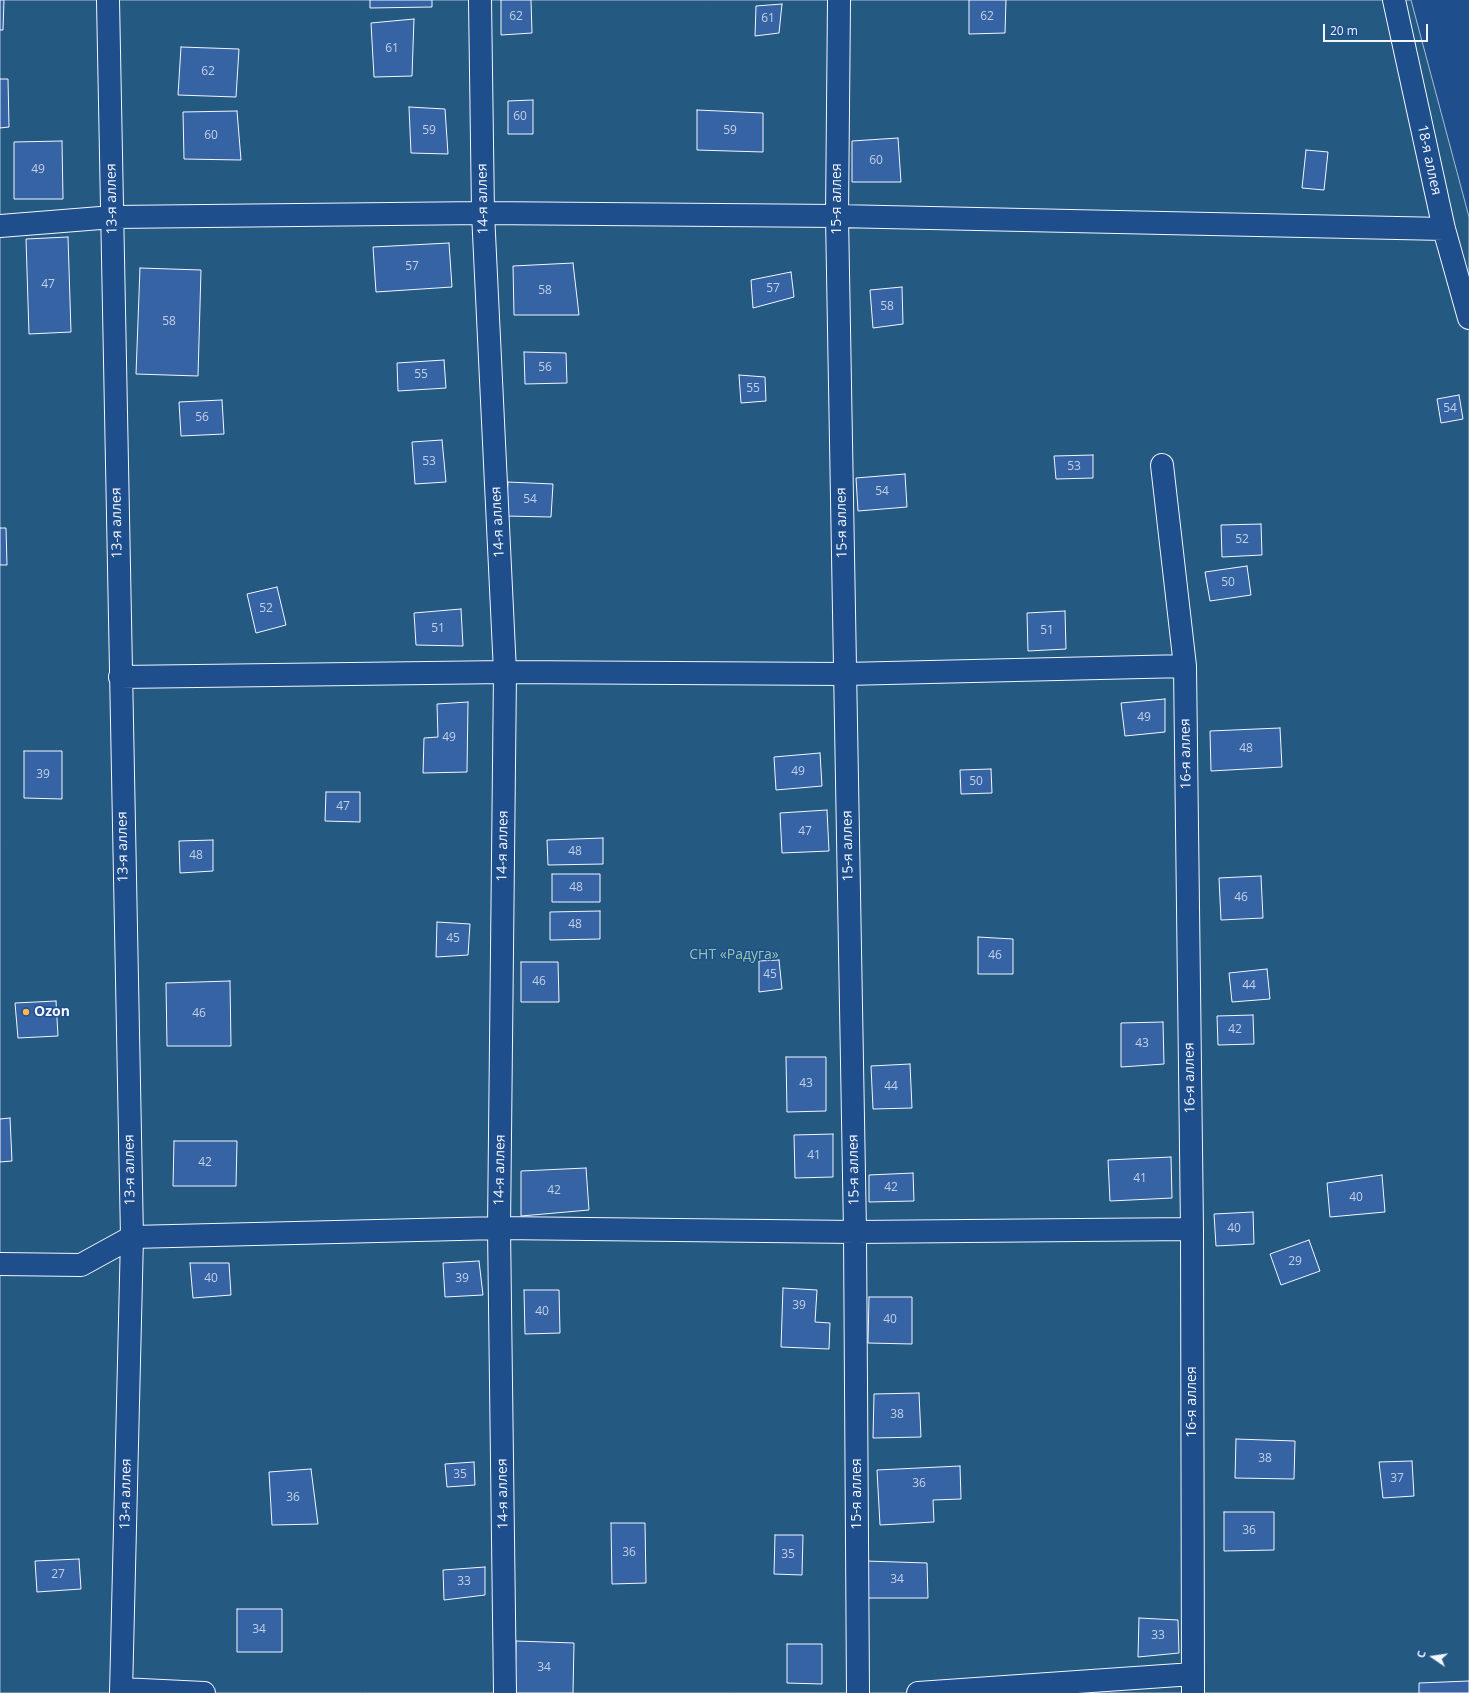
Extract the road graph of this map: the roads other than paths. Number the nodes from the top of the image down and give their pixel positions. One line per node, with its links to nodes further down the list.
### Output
1 (108, 0): 7 (street, 13-я аллея)
2 (480, 0): 5 (street, 14-я аллея)
3 (838, 0): 6 (street, 15-я аллея)
4 (1394, 0): 9 (street, 18-я аллея)
5 (483, 213): 6 (street); 7 (street); 13 (street, 14-я аллея)
6 (836, 216): 9 (street); 14 (street, 15-я аллея)
7 (113, 218): 8 (street); 15 (street, 13-я аллея)
8 (0, 226)
9 (1444, 229): 10 (street, 18-я аллея)
10 (1469, 318)
11 (1162, 465): 12 (street, 16-я аллея)
12 (1184, 666): 14 (street); 17 (street, 16-я аллея)
13 (505, 672): 14 (street); 15 (street); 16 (street, 14-я аллея)
14 (845, 674): 18 (street, 15-я аллея)
15 (120, 677): 19 (street, 13-я аллея)
16 (499, 1228): 18 (street); 19 (street); 24 (street, 14-я аллея)
17 (1192, 1229): 18 (street); 21 (street, 16-я аллея)
18 (855, 1232): 25 (street, 15-я аллея)
19 (132, 1237): 20 (street); 22 (street, 13-я аллея)
20 (0, 1264)
21 (1193, 1683): 26 (street)
22 (121, 1691): 23 (street)
23 (204, 1693)
24 (505, 1693)
25 (858, 1693)
26 (918, 1693)

